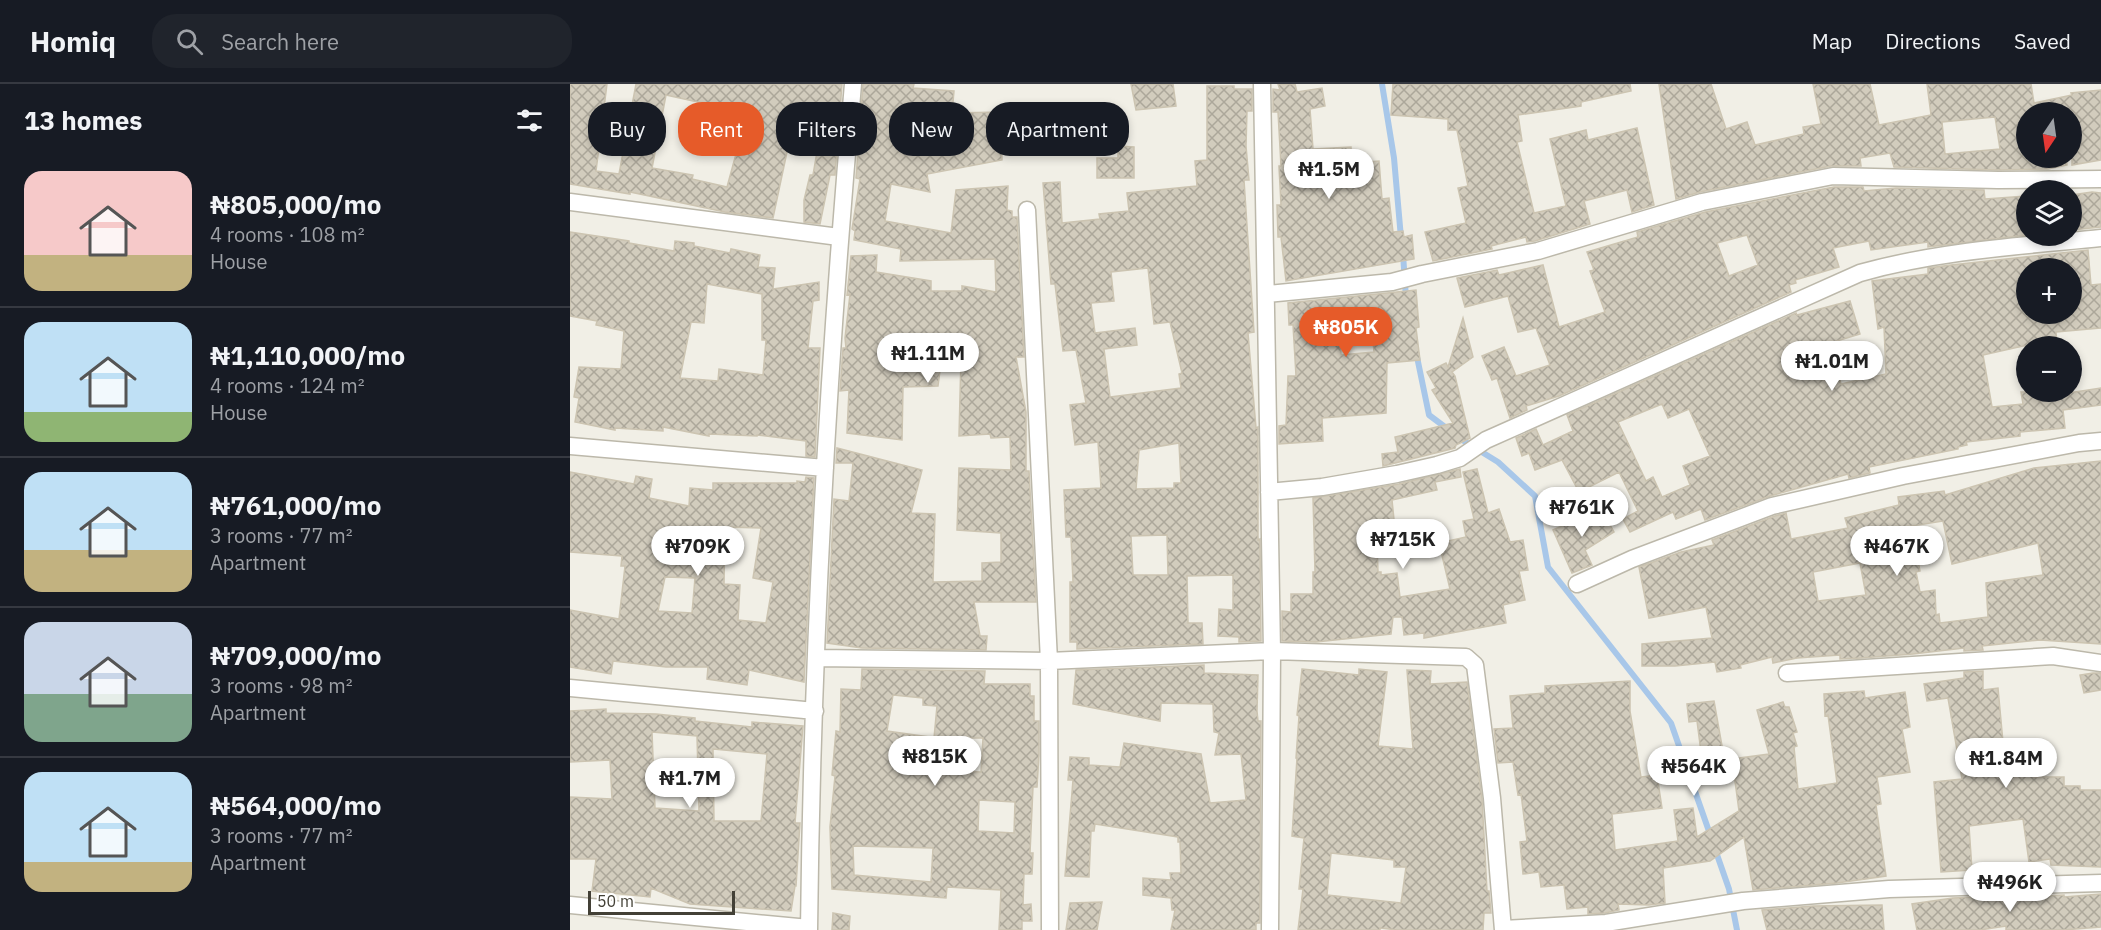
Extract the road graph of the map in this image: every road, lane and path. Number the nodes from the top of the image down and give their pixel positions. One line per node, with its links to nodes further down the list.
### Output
1 (853, 84): 6 (street)
2 (1262, 84): 8 (street)
3 (2101, 179): 8 (street)
4 (570, 202): 6 (street)
5 (1027, 210): 16 (street)
6 (839, 237): 11 (street)
7 (2101, 238): 12 (street)
8 (1267, 294): 12 (street)
9 (2101, 441): 13 (street)
10 (570, 446): 11 (street)
11 (825, 468): 15 (street)
12 (1269, 492): 14 (street)
13 (1577, 584)
14 (1272, 651): 16 (street); 25 (street); 26 (street)
15 (816, 658): 16 (street); 20 (street)
16 (1049, 661): 24 (street)
17 (2101, 663): 18 (street)
18 (1787, 673)
19 (570, 688): 20 (street)
20 (815, 711): 23 (street)
21 (2101, 883): 26 (street)
22 (570, 905): 23 (street)
23 (809, 929)
24 (1050, 930)
25 (1270, 930)
26 (1503, 930)

